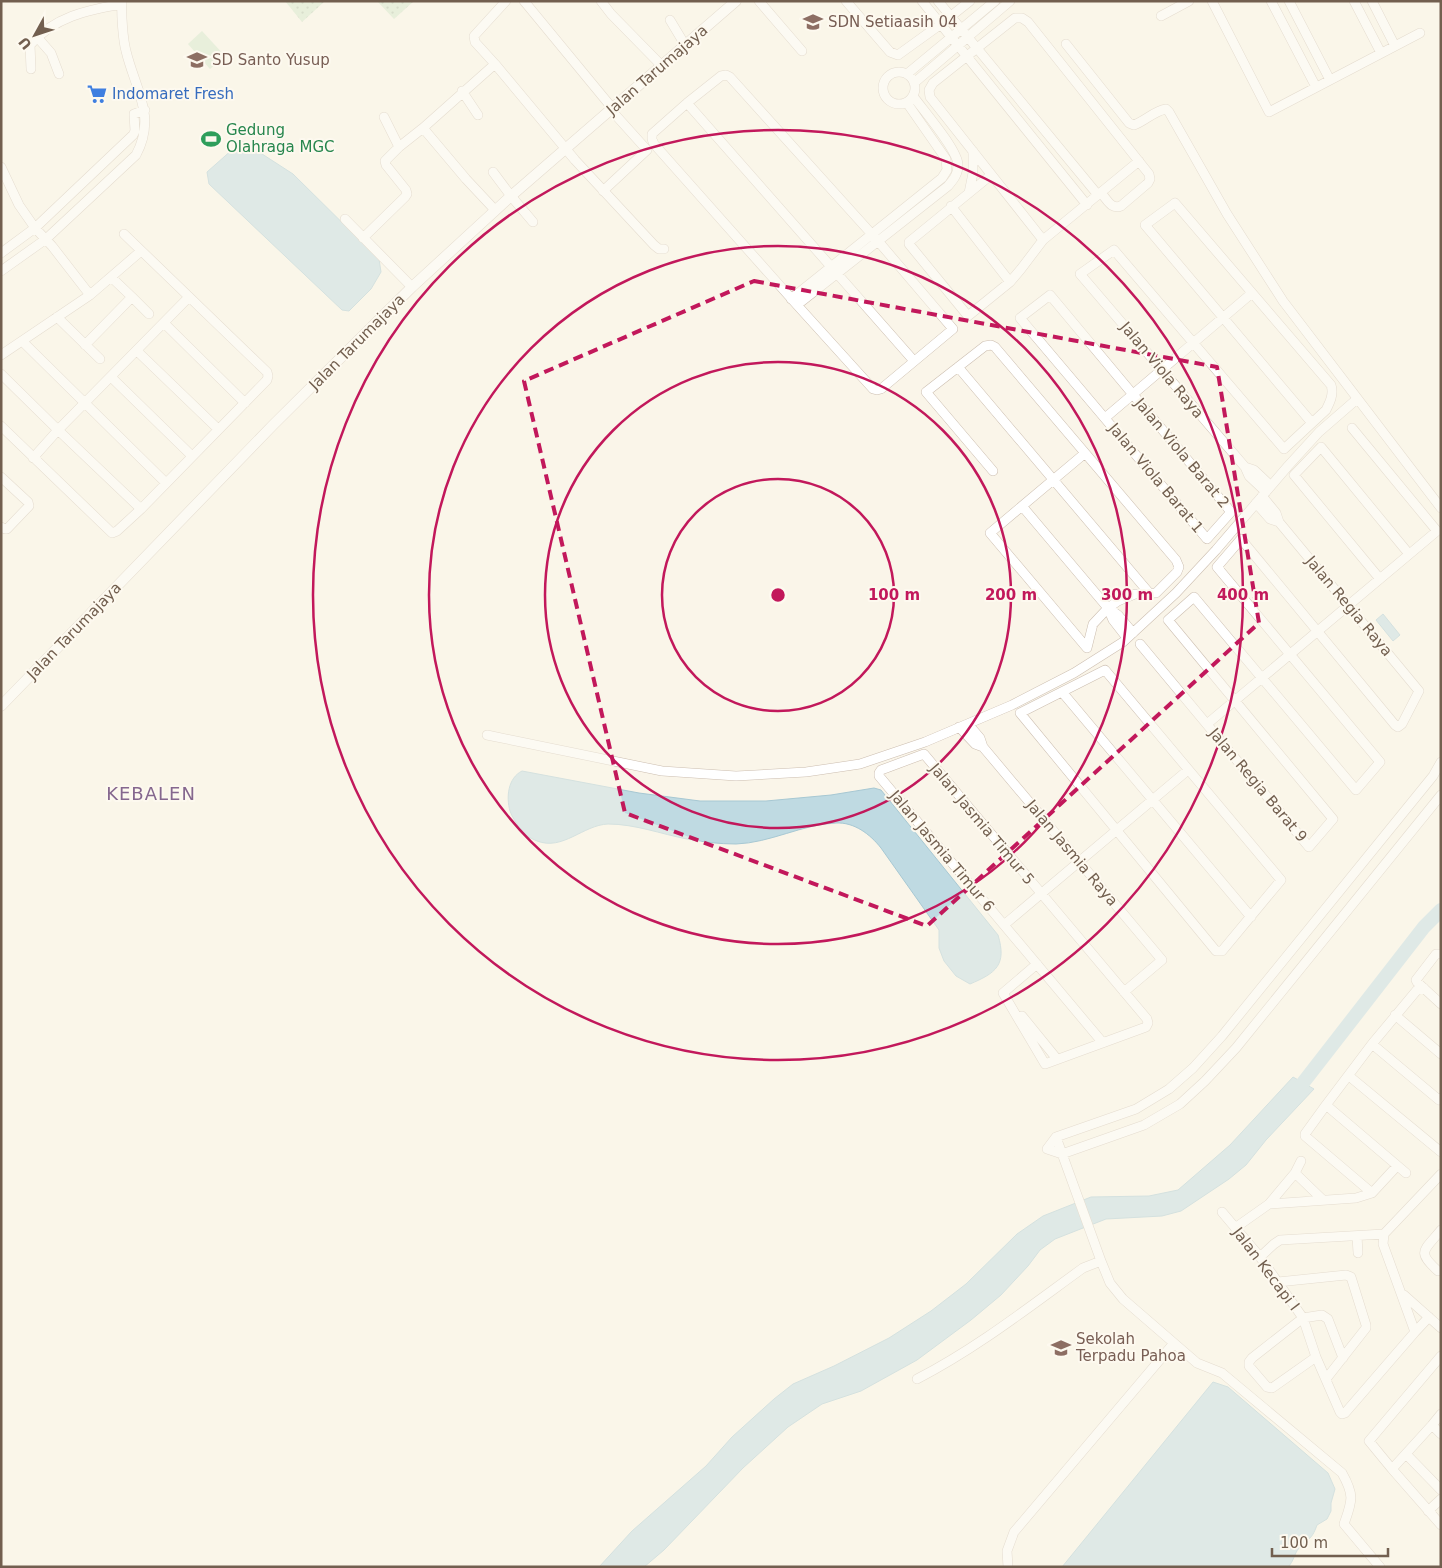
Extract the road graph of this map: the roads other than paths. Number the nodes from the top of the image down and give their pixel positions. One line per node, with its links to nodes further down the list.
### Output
1 (506, 1): 36 (street)
2 (524, 1): 47 (street)
3 (601, 1): 37 (street)
4 (736, 1): 28 (street, Jalan Tarumajaya)
5 (759, 1): 33 (street)
6 (846, 1): 22 (street)
7 (922, 1): 22 (street)
8 (938, 1): 20 (street)
9 (970, 1): 20 (street)
10 (995, 1): 23 (street)
11 (1010, 1): 27 (street)
12 (1189, 1): 19 (street)
13 (1212, 1): 43 (street)
14 (1271, 1): 43 (street)
15 (1289, 1): 41 (street)
16 (1354, 1): 34 (street)
17 (1372, 1): 31 (street)
18 (122, 3): 25 (street); 48 (street)
19 (1161, 16)
20 (950, 17): 22 (street); 23 (street)
21 (670, 20): 28 (street)
22 (941, 24): 26 (street)
23 (960, 29): 26 (street); 27 (street)
24 (1420, 33): 31 (street)
25 (37, 37): 38 (street); 39 (street)
26 (951, 37): 30 (street); 40 (street)
27 (967, 37): 30 (street); 32 (street)
28 (684, 42): 37 (street, Jalan Tarumajaya)
29 (1066, 44): 104 (street)
30 (957, 45): 35 (street); 42 (street)
31 (1395, 46): 34 (street)
32 (977, 49): 35 (street); 55 (street); 62 (street)
33 (802, 51)
34 (1381, 54): 41 (street)
35 (967, 56): 54 (street); 63 (street)
36 (495, 64): 44 (street); 52 (street)
37 (661, 65): 47 (street, Jalan Tarumajaya)
38 (31, 69)
39 (59, 74)
40 (907, 74): 42 (street); 45 (street)
41 (1330, 80): 43 (street)
42 (914, 82): 45 (street)
43 (1316, 87)
44 (462, 92): 49 (street); 51 (street)
45 (910, 100): 71 (street)
46 (686, 103): 71 (street); 77 (street); 86 (street)
47 (611, 107): 52 (street, Jalan Tarumajaya); 59 (street)
48 (145, 110): 68 (street); 72 (street)
49 (478, 115)
50 (384, 117): 53 (street)
51 (423, 128): 53 (street); 65 (street)
52 (564, 146): 59 (street); 61 (street, Jalan Tarumajaya)
53 (399, 148): 70 (street)
54 (973, 151): 58 (street); 60 (street)
55 (1139, 161): 62 (street); 62 (street)
56 (1, 167): 68 (street)
57 (493, 172): 61 (street)
58 (991, 174): 60 (street); 73 (street)
59 (603, 191): 74 (street)
60 (969, 192): 64 (street)
61 (509, 193): 65 (street, Jalan Tarumajaya); 67 (street)
62 (1100, 194): 63 (street)
63 (1087, 205): 73 (street)
64 (951, 206): 80 (street); 80 (street)
65 (494, 208): 81 (street, Jalan Tarumajaya)
66 (345, 219): 70 (street)
67 (533, 222)
68 (35, 228): 72 (street); 76 (street)
69 (124, 234): 75 (street)
70 (363, 238): 81 (street)
71 (875, 238): 77 (street); 98 (street)
72 (46, 239): 78 (street); 83 (street)
73 (1043, 240): 80 (street)
74 (664, 249)
75 (141, 251): 79 (street); 85 (street)
76 (1, 253)
77 (834, 270): 86 (street); 98 (street)
78 (1, 271)
79 (111, 277): 83 (street); 84 (street)
80 (1010, 282)
81 (411, 286): 138 (street, Jalan Tarumajaya)
82 (1252, 293): 90 (street); 90 (street); 108 (street)
83 (90, 295): 88 (street)
84 (132, 297): 87 (street); 94 (street)
85 (188, 298): 91 (street); 106 (street)
86 (794, 302): 98 (street)
87 (149, 314)
88 (57, 317): 92 (street); 94 (street)
89 (1020, 318): 103 (street, Jalan Viola Barat 2); 107 (street, Jalan Viola Barat 1)
90 (1223, 318): 93 (street); 108 (street)
91 (164, 323): 95 (street); 106 (street)
92 (22, 341): 96 (street); 105 (street)
93 (1193, 343): 100 (street); 100 (street, Jalan Viola Raya); 108 (street)
94 (85, 345): 97 (street)
95 (137, 351): 102 (street); 111 (street)
96 (1, 355)
97 (100, 359)
98 (914, 361)
99 (958, 367): 113 (street); 116 (street); 118 (street)
100 (1162, 370): 103 (street); 120 (street, Jalan Viola Raya)
101 (1, 374): 112 (street)
102 (111, 377): 105 (street); 114 (street)
103 (1133, 394): 107 (street); 125 (street, Jalan Viola Barat 2)
104 (1357, 399): 120 (street); 122 (street)
105 (86, 403): 112 (street); 119 (street)
106 (245, 403): 111 (street)
107 (1105, 418): 125 (street, Jalan Viola Barat 1)
108 (1312, 423)
109 (1, 426): 115 (street)
110 (1352, 428): 126 (street)
111 (218, 429): 114 (street)
112 (58, 430): 115 (street); 123 (street)
113 (1084, 454): 118 (street); 128 (street)
114 (192, 456): 119 (street)
115 (33, 458): 123 (street)
116 (993, 472)
117 (1, 477): 124 (street)
118 (1054, 479): 121 (street); 128 (street)
119 (166, 483): 123 (street)
120 (1264, 494): 129 (street, Jalan Regia Raya); 132 (street)
121 (1022, 506): 130 (street); 130 (street)
122 (1441, 508)
123 (140, 509)
124 (1, 527)
125 (1207, 539)
126 (1409, 554): 127 (street); 127 (street)
127 (1380, 579): 129 (street)
128 (1150, 594): 130 (street)
129 (1348, 605): 131 (street); 131 (street, Jalan Regia Raya)
130 (1108, 608): 132 (street)
131 (1317, 631): 134 (street); 134 (street)
132 (1130, 636): 140 (street)
133 (1140, 644): 139 (street, Jalan Regia Barat 9)
134 (1290, 654): 135 (street); 135 (street)
135 (1262, 678): 137 (street); 137 (street)
136 (1062, 692): 143 (street); 146 (street); 147 (street)
137 (1235, 700): 139 (street); 139 (street, Jalan Regia Barat 9)
138 (1, 706)
139 (1206, 724)
140 (964, 726): 141 (street); 148 (street, Jalan Jasmia Raya)
141 (487, 735)
142 (1441, 762): 166 (street)
143 (1188, 770): 146 (street); 150 (street)
144 (879, 776): 149 (street, Jalan Jasmia Timur 5); 151 (street, Jalan Jasmia Timur 6)
145 (1441, 795): 168 (street)
146 (1152, 800): 147 (street); 150 (street)
147 (1117, 830): 148 (street); 150 (street)
148 (1080, 862): 149 (street); 155 (street, Jalan Jasmia Raya)
149 (1042, 894): 151 (street); 155 (street, Jalan Jasmia Timur 5)
150 (1251, 917)
151 (1004, 925): 153 (street, Jalan Jasmia Timur 6)
152 (1439, 954): 154 (street)
153 (1037, 964): 156 (street); 159 (street, Jalan Jasmia Timur 6)
154 (1424, 988): 157 (street); 158 (street)
155 (1124, 992): 159 (street, Jalan Jasmia Timur 5)
156 (1003, 993): 162 (street); 162 (street)
157 (1441, 1004)
158 (1395, 1015): 160 (street); 161 (street)
159 (1103, 1043): 162 (street)
160 (1372, 1044): 163 (street); 164 (street)
161 (1441, 1054)
162 (1058, 1059)
163 (1349, 1076): 165 (street); 167 (street)
164 (1440, 1100)
165 (1326, 1106): 170 (street); 174 (street)
166 (1056, 1137): 168 (street); 168 (street)
167 (1441, 1152)
168 (1062, 1154): 184 (street)
169 (1301, 1162): 171 (street)
170 (1397, 1166): 172 (street); 174 (street)
171 (1295, 1172): 175 (street); 176 (street)
172 (1406, 1173)
173 (1441, 1174): 180 (street)
174 (1372, 1193): 175 (street)
175 (1323, 1200): 176 (street)
176 (1269, 1204): 178 (street)
177 (1222, 1212): 178 (street, Jalan Kecapi I)
178 (1235, 1228): 183 (street, Jalan Kecapi I)
179 (1441, 1230): 185 (street)
180 (1384, 1234): 181 (street); 187 (street)
181 (1356, 1236): 182 (street); 183 (street)
182 (1358, 1253)
183 (1260, 1257): 186 (street, Jalan Kecapi I)
184 (1101, 1262): 192 (street); 196 (street)
185 (1438, 1271)
186 (1278, 1282): 189 (street, Jalan Kecapi I); 195 (street)
187 (1402, 1293): 188 (street); 191 (street)
188 (1428, 1317): 190 (street); 191 (street)
189 (1303, 1318): 194 (street, Jalan Kecapi I); 194 (street); 195 (street)
190 (1441, 1328)
191 (1416, 1332): 197 (street, Jalan Kecapi I)
192 (1174, 1343): 207 (street); 208 (street)
193 (1441, 1356): 202 (street)
194 (1316, 1357): 197 (street, Jalan Kecapi I)
195 (1343, 1358): 197 (street)
196 (917, 1379)
197 (1326, 1379)
198 (1441, 1414): 199 (street)
199 (1432, 1425): 200 (street); 201 (street)
200 (1441, 1434)
201 (1406, 1454): 202 (street); 203 (street)
202 (1392, 1469): 205 (street)
203 (1441, 1490)
204 (1441, 1499): 205 (street)
205 (1428, 1511): 206 (street)
206 (1441, 1525)
207 (1008, 1567)
208 (1380, 1567)

